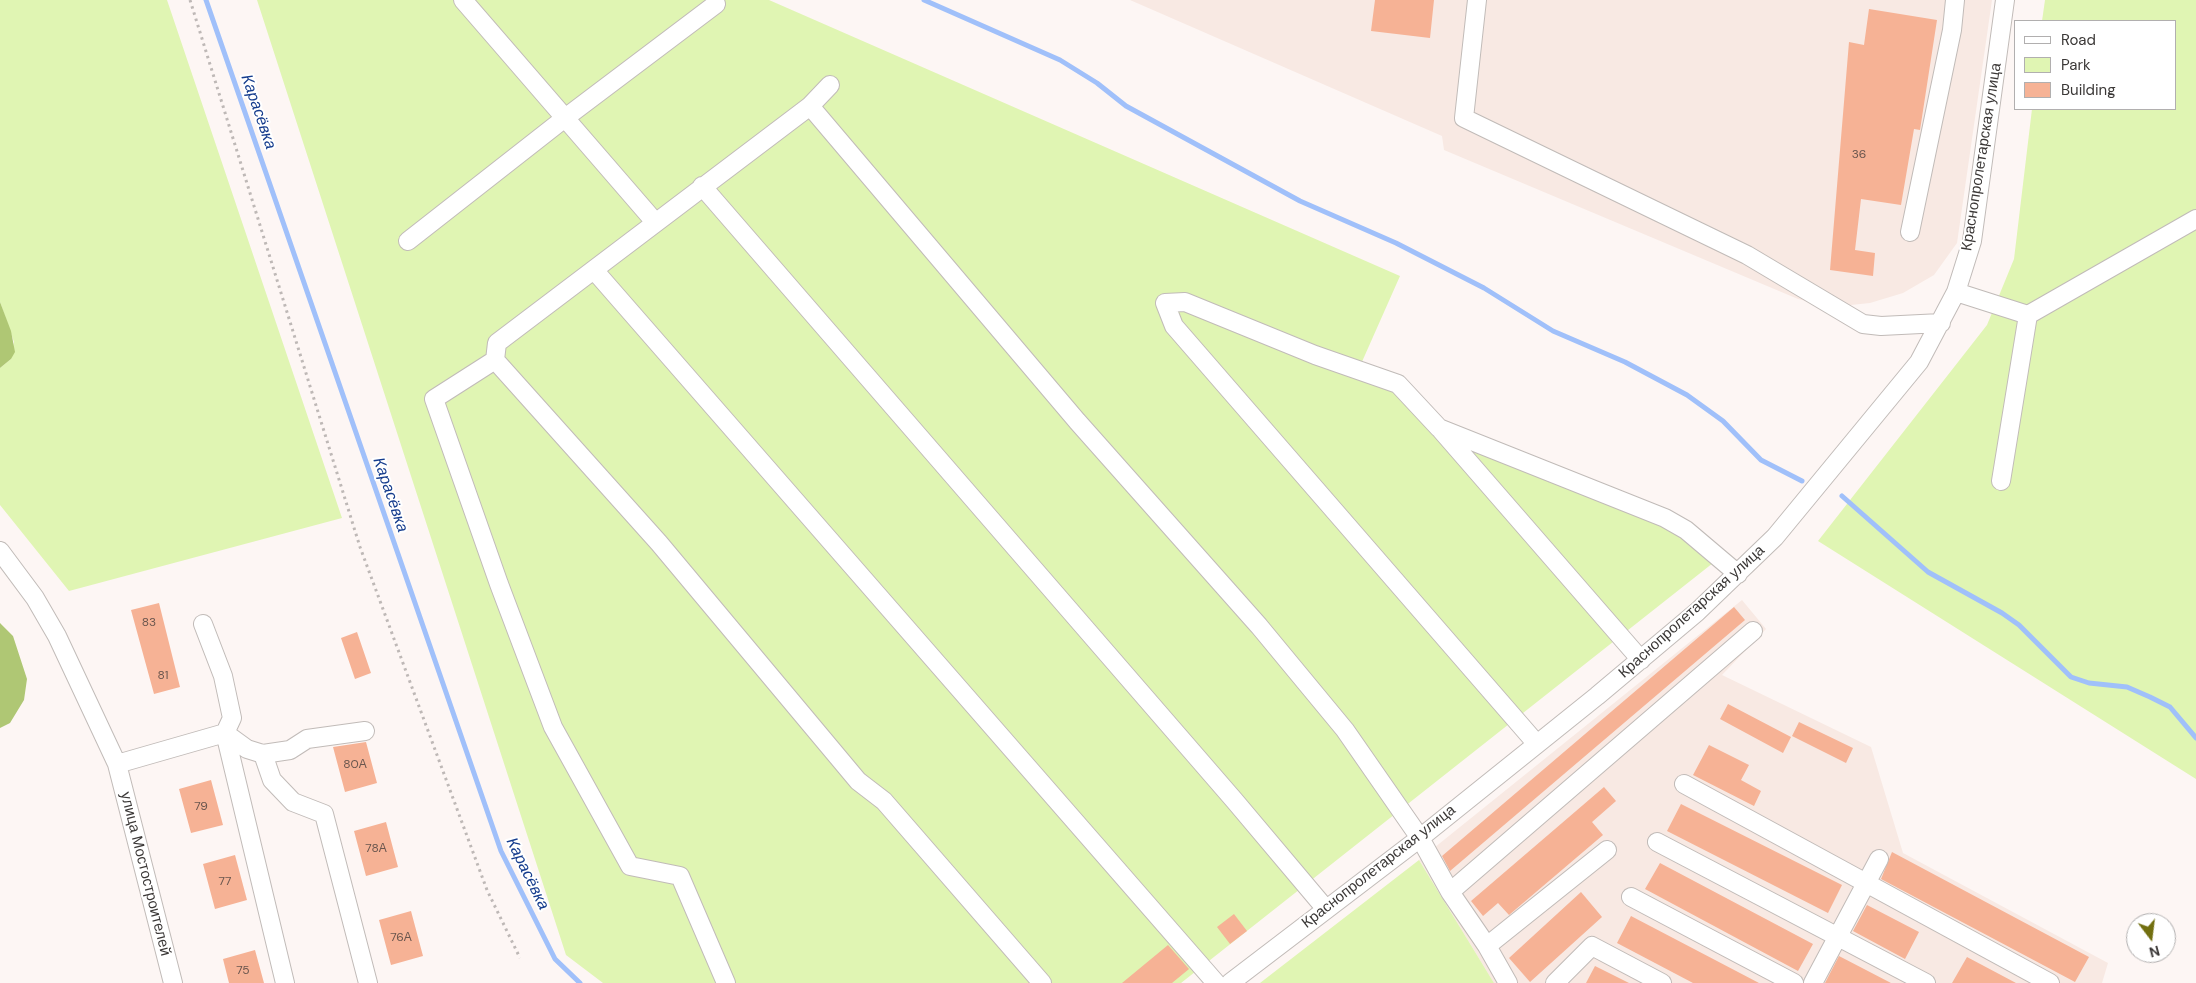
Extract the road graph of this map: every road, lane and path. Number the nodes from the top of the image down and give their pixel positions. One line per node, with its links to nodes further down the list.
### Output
1 (190, 0): 43 (path)
2 (463, 0): 9 (street)
3 (1477, 0): 18 (street)
4 (1955, 0): 13 (street)
5 (2006, 0): 16 (street, Краснопролетарская улица)
6 (716, 4): 9 (street)
7 (830, 85): 8 (street)
8 (810, 106): 10 (street); 33 (street)
9 (564, 118): 12 (street); 14 (street)
10 (702, 186): 12 (street); 40 (street)
11 (2196, 219): 17 (street)
12 (655, 222): 15 (street)
13 (1910, 232)
14 (408, 241)
15 (594, 270): 19 (street); 49 (street)
16 (1956, 292): 17 (street); 18 (street, Краснопролетарская улица)
17 (2028, 315): 21 (street)
18 (1941, 323): 23 (street, Краснопролетарская улица)
19 (495, 360): 47 (street); 48 (street)
20 (1439, 428): 23 (street); 26 (street); 29 (street)
21 (2001, 481)
22 (0, 551): 31 (street, улица Мостостроителей)
23 (1738, 574): 26 (street, Краснопролетарская улица)
24 (203, 624): 28 (street)
25 (1753, 631): 38 (street)
26 (1641, 660): 29 (street, Краснопролетарская улица)
27 (365, 731): 30 (street)
28 (226, 733): 30 (street); 31 (street); 45 (street)
29 (1536, 743): 33 (street, Краснопролетарская улица)
30 (263, 754): 46 (street)
31 (117, 764): 44 (street, улица Мостостроителей)
32 (1684, 784): 37 (street)
33 (1420, 838): 38 (street); 40 (street, Краснопролетарская улица)
34 (1658, 842): 41 (street)
35 (1607, 850): 42 (street)
36 (1879, 859): 37 (street)
37 (1867, 882): 41 (street); 57 (street)
38 (1450, 892): 42 (street)
39 (1631, 897): 54 (street)
40 (1325, 908): 50 (street, Краснопролетарская улица)
41 (1838, 937): 55 (street); 56 (street)
42 (1487, 946): 51 (street)
43 (520, 958)
44 (173, 983)
45 (285, 983)
46 (368, 983)
47 (726, 983)
48 (1042, 983)
49 (1216, 983)
50 (1230, 983)
51 (1508, 983)
52 (1555, 983): 53 (street)
53 (1662, 983)
54 (1794, 983)
55 (1813, 983)
56 (1926, 983)
57 (2050, 983)

